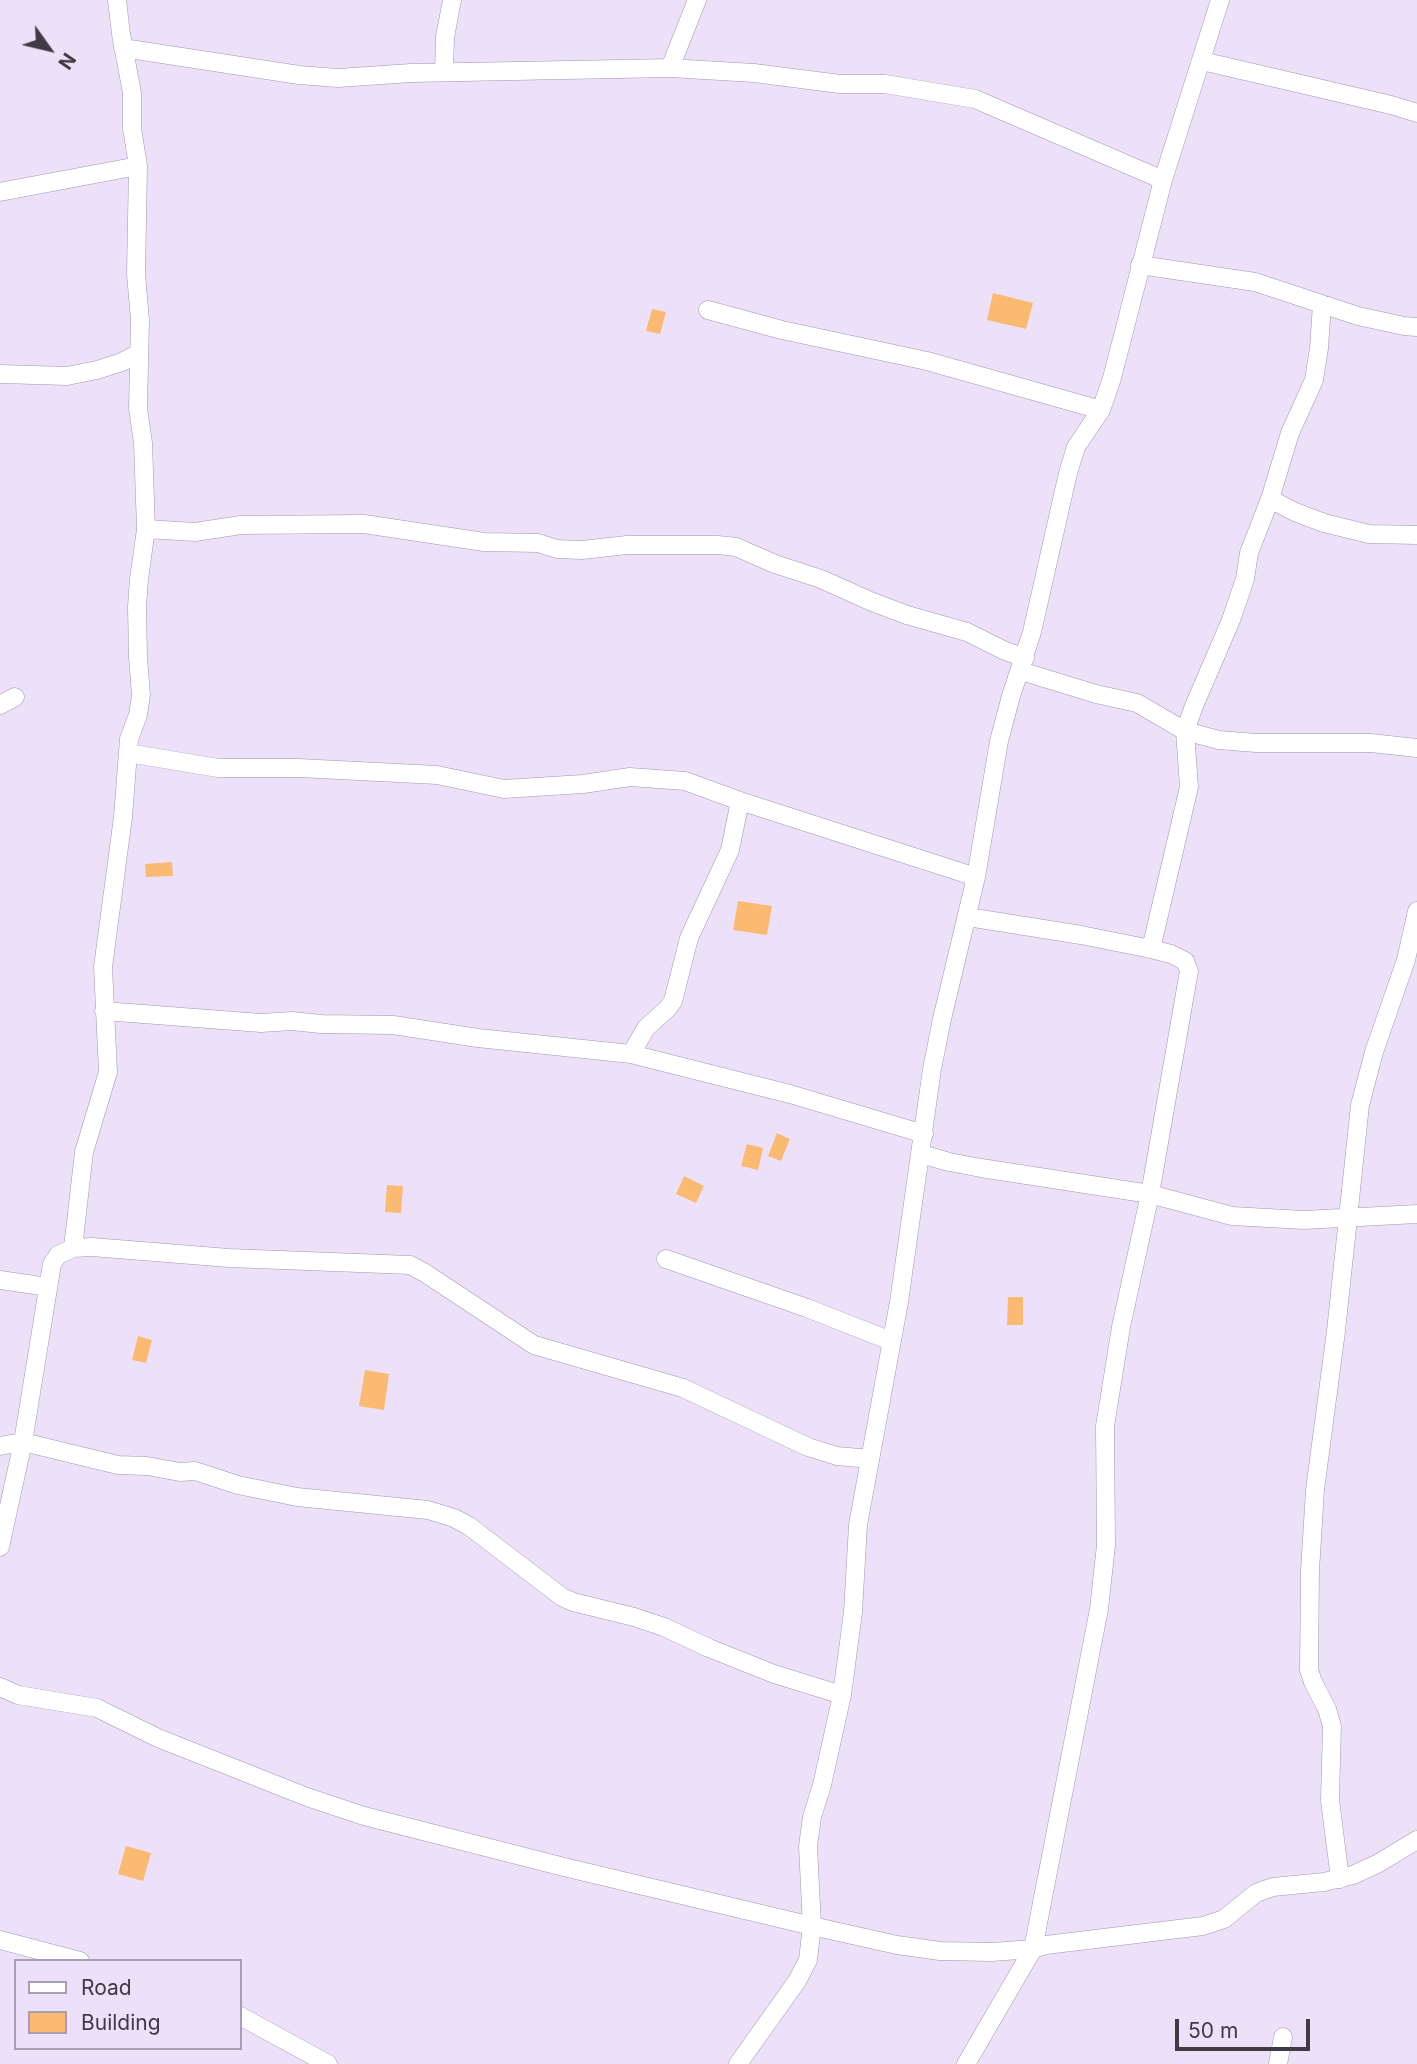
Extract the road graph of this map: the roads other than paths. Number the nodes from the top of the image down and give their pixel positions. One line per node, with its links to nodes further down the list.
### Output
1 (117, 0): 5 (street)
2 (452, 0): 8 (street)
3 (697, 0): 7 (street)
4 (1216, 2): 6 (street)
5 (124, 48): 8 (street); 10 (street)
6 (1202, 61): 9 (street); 11 (street)
7 (670, 68): 8 (street); 11 (street)
8 (444, 72)
9 (1417, 113)
10 (138, 166): 12 (street); 17 (street)
11 (1163, 180): 13 (street)
12 (0, 192)
13 (1140, 265): 14 (street); 19 (street)
14 (1322, 304): 16 (street); 20 (street)
15 (708, 310): 19 (street)
16 (1417, 327)
17 (139, 353): 18 (street); 21 (street)
18 (0, 373)
19 (1101, 410): 23 (street)
20 (1270, 499): 22 (street); 24 (street)
21 (146, 530): 23 (street); 26 (street)
22 (1417, 535)
23 (1023, 664): 24 (street); 28 (street)
24 (1185, 731): 25 (street); 31 (street)
25 (1417, 748)
26 (128, 753): 27 (street); 32 (street)
27 (740, 801): 28 (street); 33 (street)
28 (976, 877): 30 (street)
29 (1417, 911): 38 (street)
30 (968, 917): 31 (street); 34 (street)
31 (1151, 949): 36 (street)
32 (104, 1011): 33 (street); 39 (street)
33 (631, 1055): 34 (street)
34 (924, 1134): 35 (street)
35 (921, 1154): 36 (street); 43 (street)
36 (1150, 1194): 38 (street); 54 (street)
37 (1417, 1214): 38 (street)
38 (1348, 1217): 51 (street)
39 (74, 1248): 42 (street); 46 (street)
40 (666, 1259): 43 (street)
41 (0, 1280): 42 (street)
42 (48, 1287): 44 (street)
43 (891, 1341): 46 (street)
44 (23, 1442): 45 (street); 47 (street); 49 (street)
45 (0, 1446)
46 (870, 1459): 49 (street)
47 (0, 1548)
48 (0, 1687): 52 (street)
49 (842, 1695): 52 (street)
50 (1417, 1840): 51 (street)
51 (1340, 1879): 54 (street)
52 (812, 1926): 54 (street); 59 (street)
53 (0, 1940): 55 (street)
54 (1032, 1949): 60 (street)
55 (71, 1959)
56 (242, 2017): 58 (street)
57 (1283, 2037): 61 (street)
58 (328, 2064)
59 (738, 2064)
60 (966, 2064)
61 (1278, 2064)

